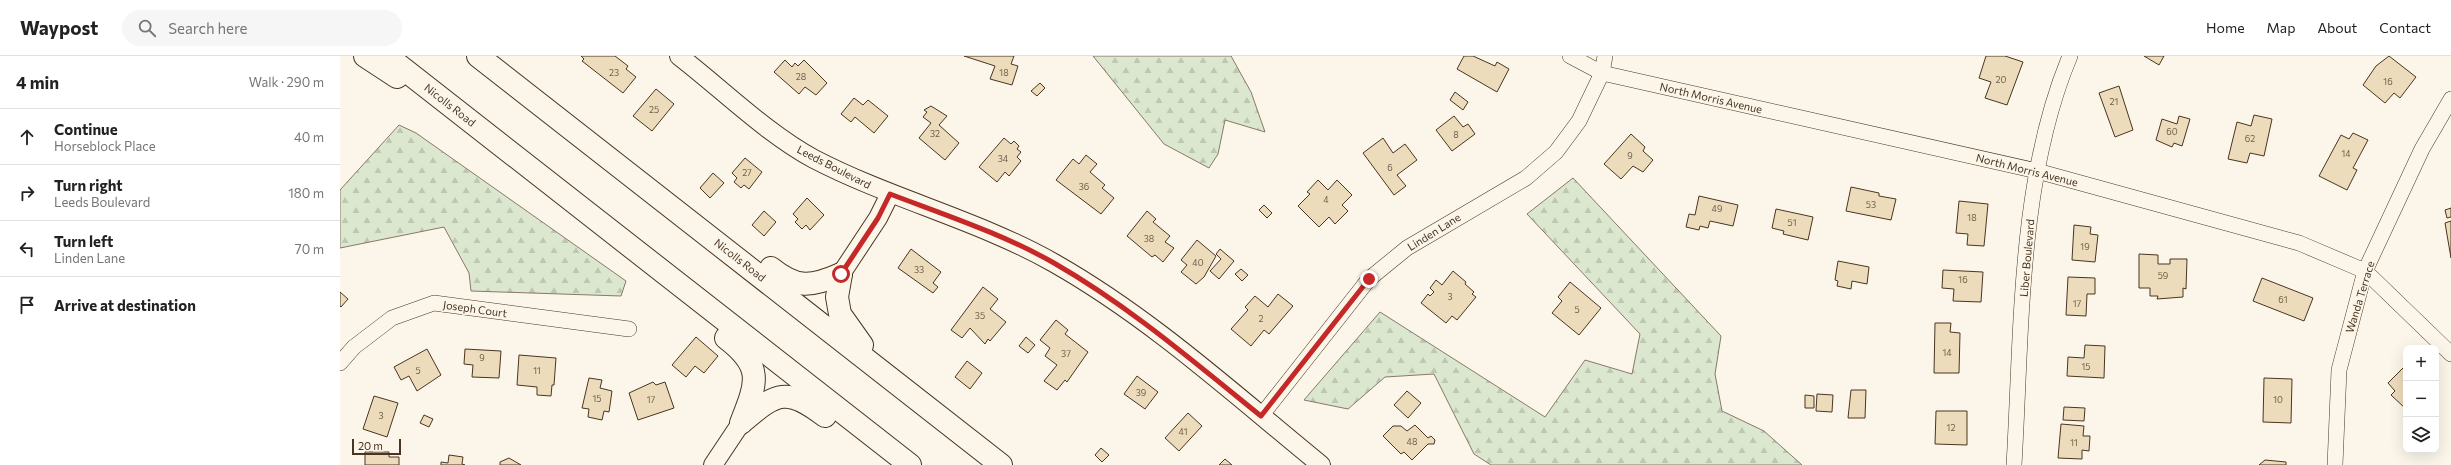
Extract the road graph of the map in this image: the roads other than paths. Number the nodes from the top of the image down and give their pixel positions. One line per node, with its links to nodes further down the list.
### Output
1 (365, 56): 10 (highway)
2 (387, 56): 10 (highway, Nicolls Road)
3 (478, 56): 11 (highway, Nicolls Road)
4 (679, 56): 13 (street, Leeds Boulevard)
5 (1570, 56): 8 (street, North Morris Avenue)
6 (1605, 56): 8 (street, Linden Lane)
7 (2070, 56): 12 (street, Liber Boulevard)
8 (1602, 73): 12 (street, North Morris Avenue); 21 (street, Linden Lane)
9 (2451, 99): 15 (street, Wanda Terrace)
10 (453, 108): 14 (highway, Nicolls Road)
11 (604, 155): 16 (highway); 19 (highway, Nicolls Road)
12 (2037, 171): 15 (street, North Morris Avenue); 28 (street, Liber Boulevard)
13 (890, 194): 16 (street); 21 (street, Leeds Boulevard)
14 (638, 252): 22 (highway); 25 (highway, Nicolls Road)
15 (2365, 272): 18 (street, North Morris Avenue); 29 (street, Wanda Terrace)
16 (841, 274): 19 (highway)
17 (629, 329): 20 (street, Joseph Court)
18 (2451, 354)
19 (870, 362): 26 (highway, Nicolls Road)
20 (340, 363)
21 (1261, 416): 27 (street, Leeds Boulevard)
22 (741, 422): 23 (street); 24 (highway)
23 (713, 465)
24 (888, 465)
25 (910, 465)
26 (1002, 465)
27 (1321, 465)
28 (2014, 465)
29 (2335, 465)

